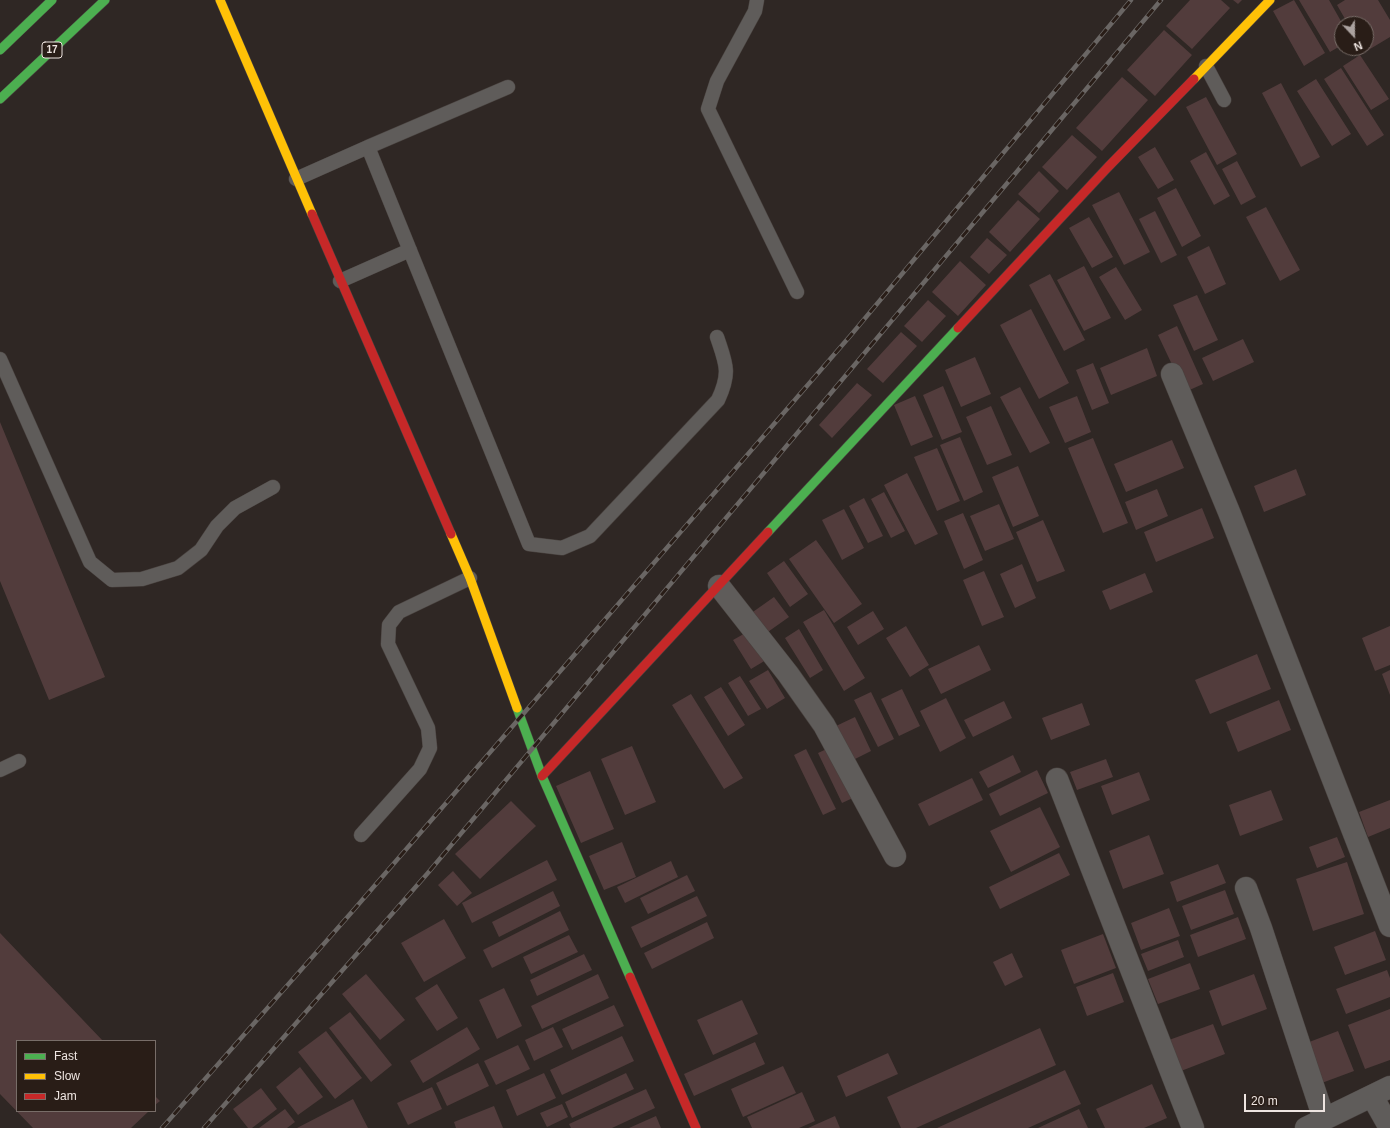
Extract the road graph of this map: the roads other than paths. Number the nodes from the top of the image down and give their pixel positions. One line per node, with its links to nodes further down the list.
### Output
1 (52, 0): 6 (main road)
2 (105, 0): 9 (main road, 17)
3 (220, 0): 12 (main road)
4 (757, 0): 15 (lane)
5 (1270, 0): 7 (main road)
6 (0, 50)
7 (1206, 66): 10 (lane); 21 (main road)
8 (508, 87): 11 (lane)
9 (0, 99)
10 (1224, 100)
11 (368, 147): 12 (lane); 13 (lane)
12 (296, 178): 14 (main road)
13 (410, 250): 14 (lane); 16 (lane)
14 (340, 281): 20 (main road)
15 (797, 292)
16 (717, 337)
17 (0, 359): 19 (lane)
18 (1172, 374): 29 (street)
19 (274, 487)
20 (470, 578): 24 (main road); 26 (lane)
21 (719, 586): 24 (main road); 27 (street)
22 (20, 761): 23 (lane)
23 (0, 770)
24 (542, 776): 32 (main road)
25 (1057, 779): 33 (street)
26 (361, 835)
27 (895, 856)
28 (1246, 888): 31 (street)
29 (1390, 926)
30 (1381, 1091): 31 (street); 34 (street)
31 (1315, 1124)
32 (696, 1128)
33 (1194, 1128)
34 (1390, 1128)

